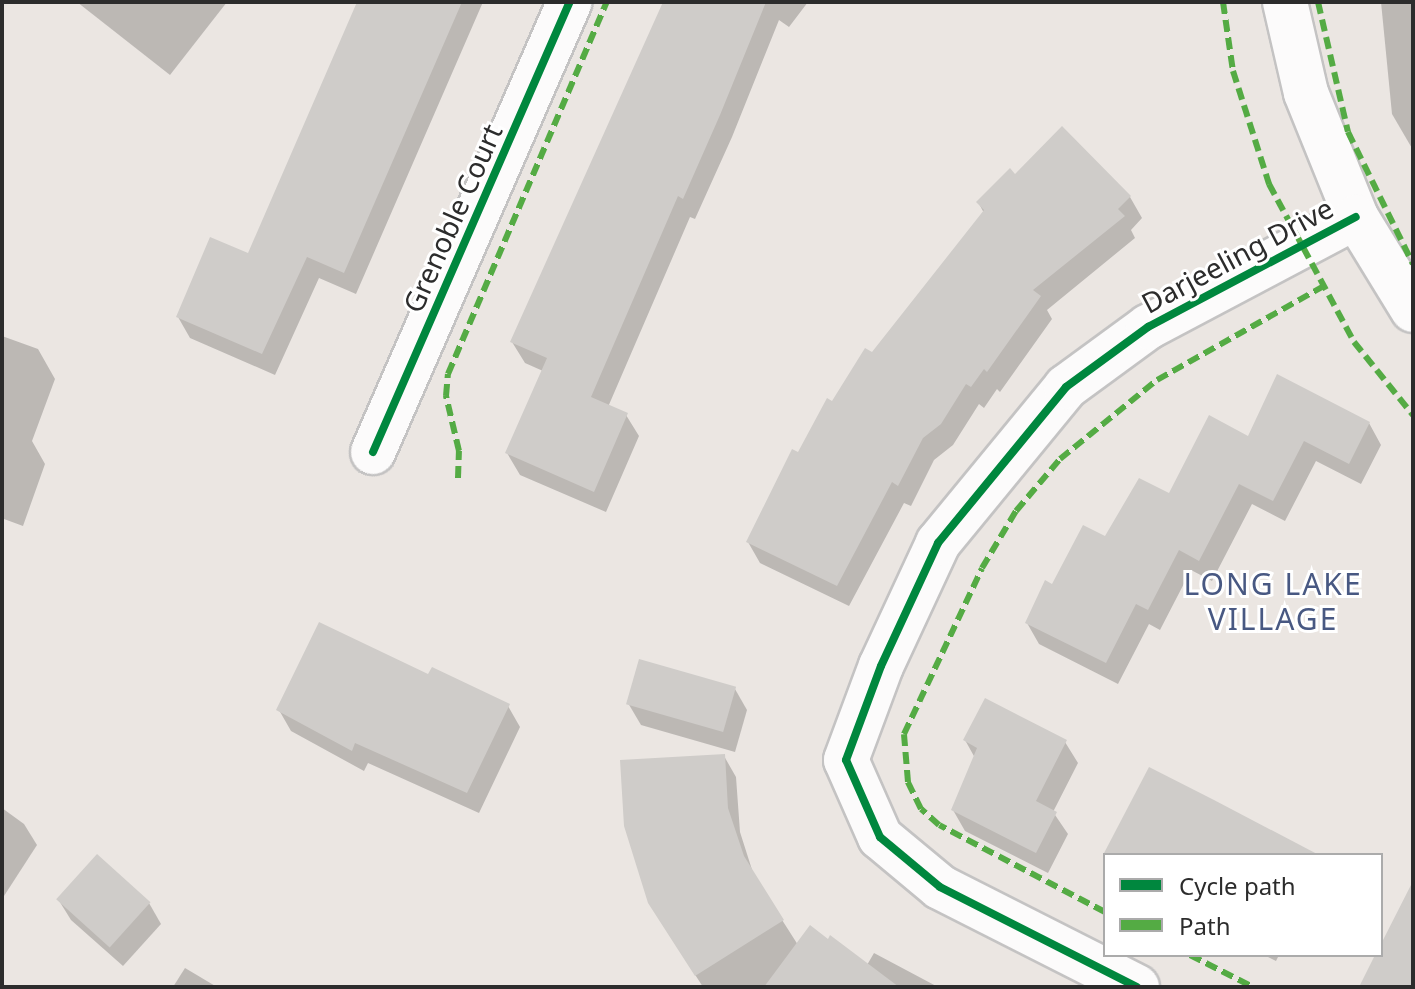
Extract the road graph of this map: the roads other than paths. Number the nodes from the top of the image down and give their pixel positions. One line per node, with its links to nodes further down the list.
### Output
1 (570, 2): 5 (street, Grenoble Court)
2 (1285, 2): 3 (street)
3 (1356, 217): 4 (street); 6 (street, Darjeeling Drive)
4 (1413, 310)
5 (373, 452)
6 (1137, 987)

